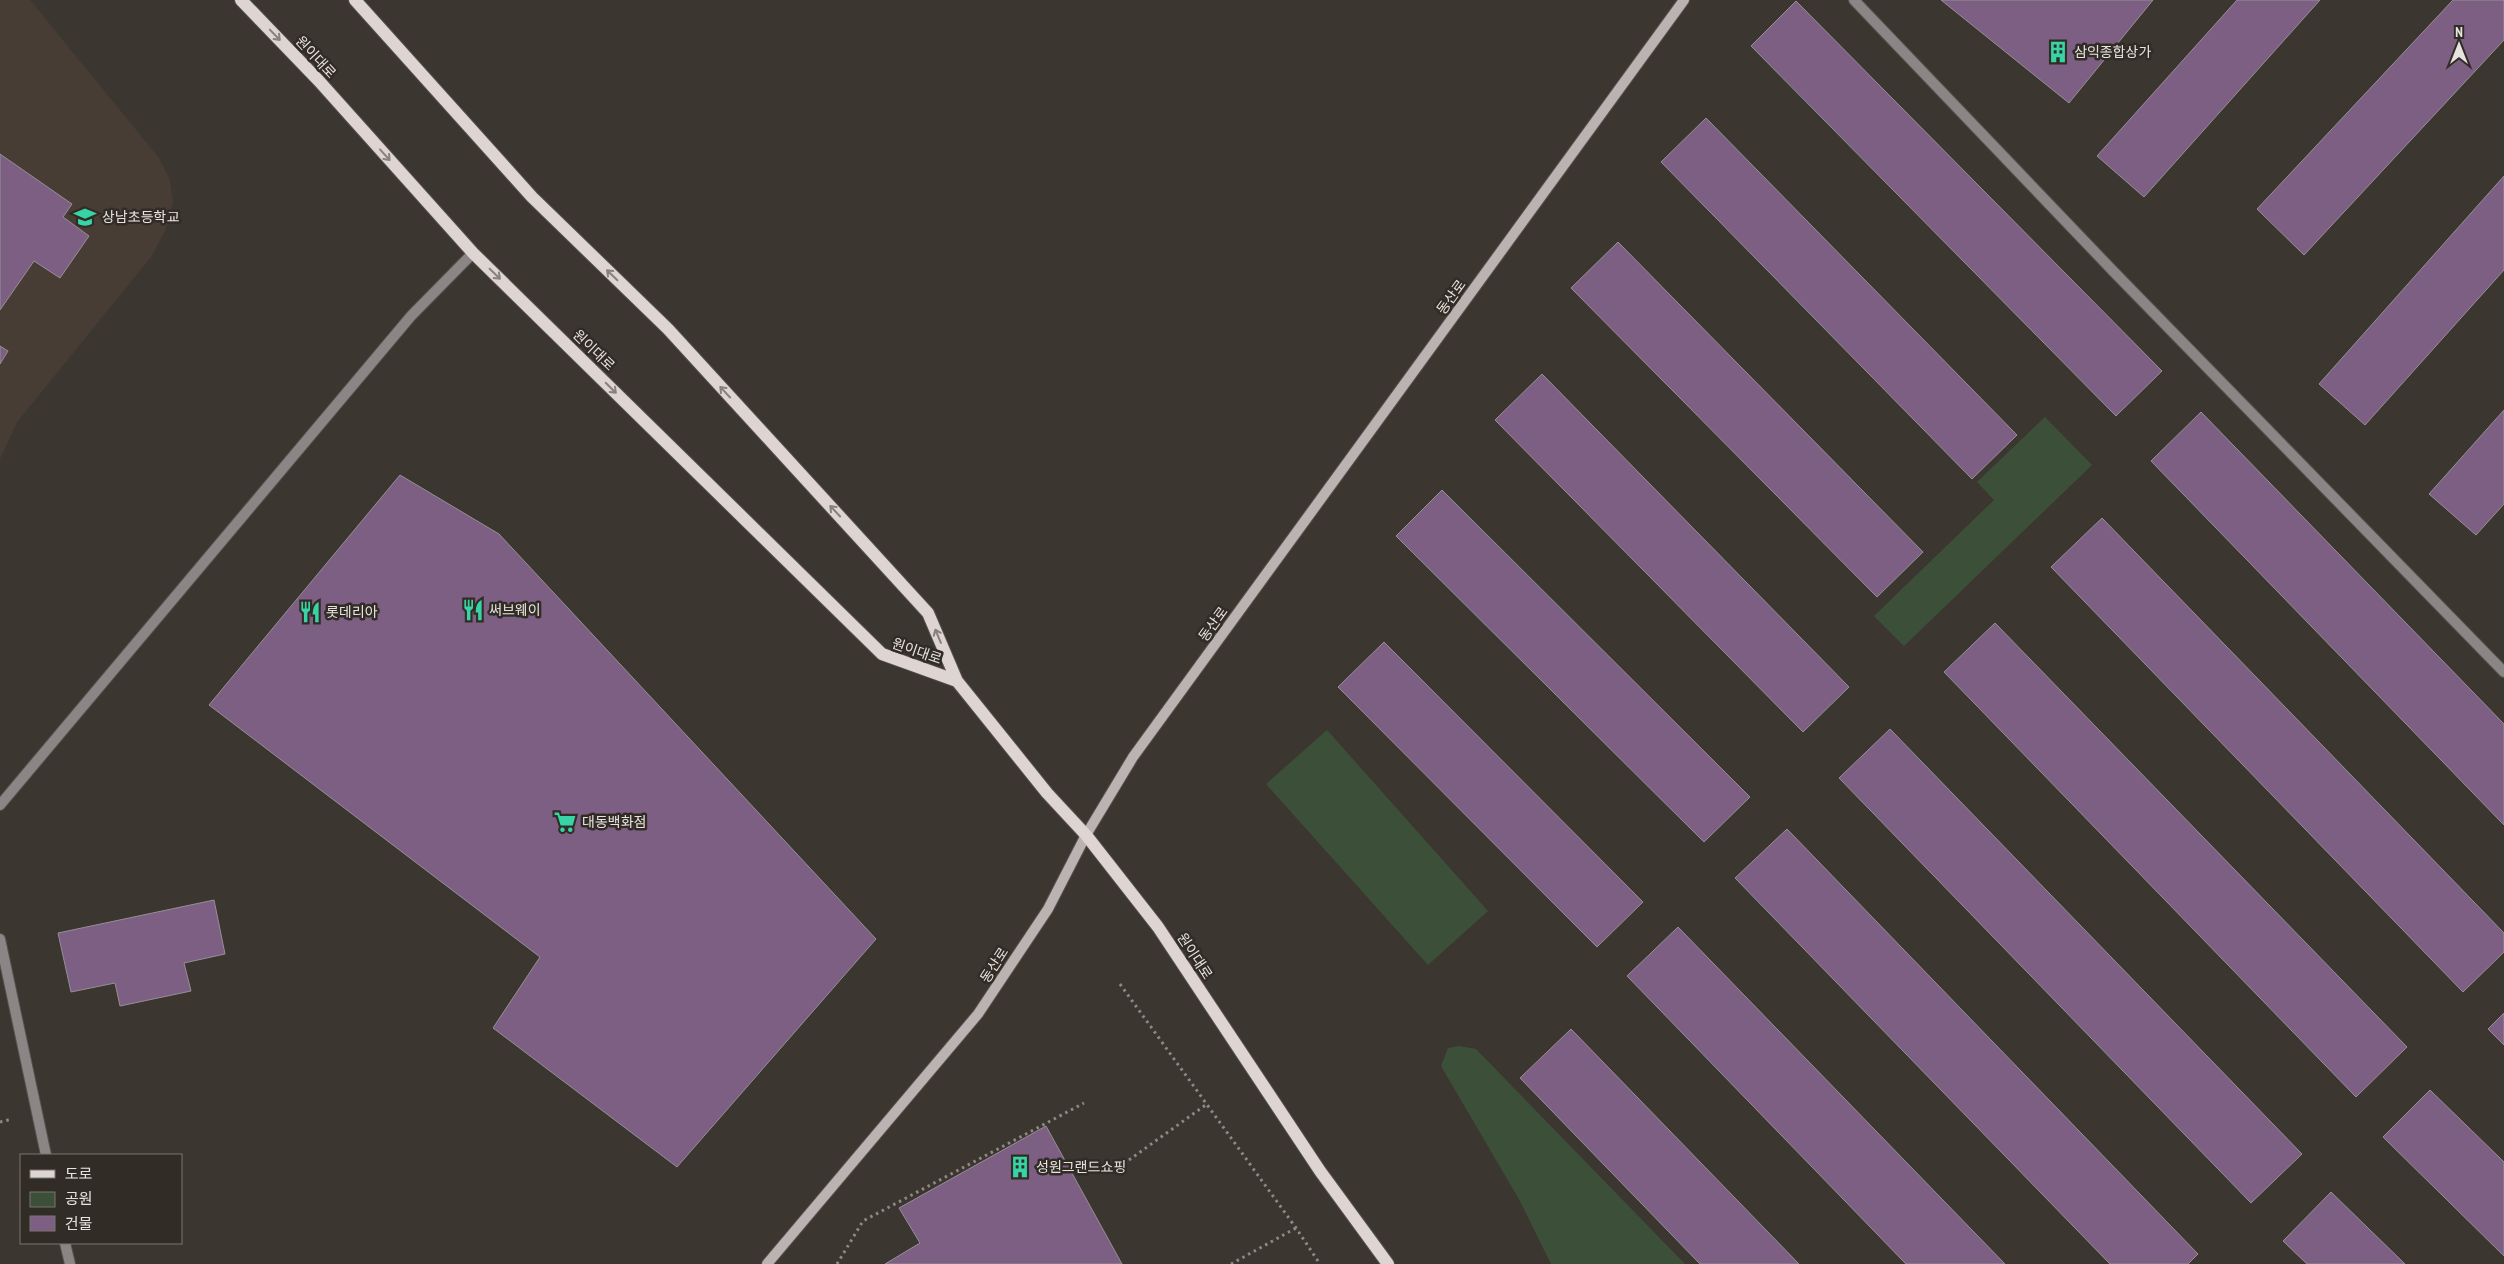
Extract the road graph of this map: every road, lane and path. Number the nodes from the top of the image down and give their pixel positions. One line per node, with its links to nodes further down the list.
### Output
1 (241, 0): 5 (main road, 원이대로, one-way to 5)
2 (354, 0): 7 (main road, 원이대로, one-way to 2)
3 (1684, 0): 9 (main road, 동산로)
4 (1854, 0): 6 (street)
5 (473, 253): 7 (main road, 원이대로, one-way to 7); 8 (street)
6 (2504, 672)
7 (957, 681): 9 (main road, 원이대로)
8 (0, 805)
9 (1086, 835): 19 (main road, 동산로); 23 (main road, 원이대로)
10 (0, 939): 14 (street)
11 (1120, 984): 13 (path)
12 (1084, 1103): 20 (path)
13 (1207, 1104): 15 (path); 16 (path)
14 (46, 1154)
15 (1128, 1160)
16 (1296, 1228): 21 (path); 22 (path)
17 (65, 1244): 18 (street)
18 (70, 1264)
19 (767, 1264)
20 (837, 1264)
21 (1231, 1264)
22 (1320, 1264)
23 (1388, 1264)

